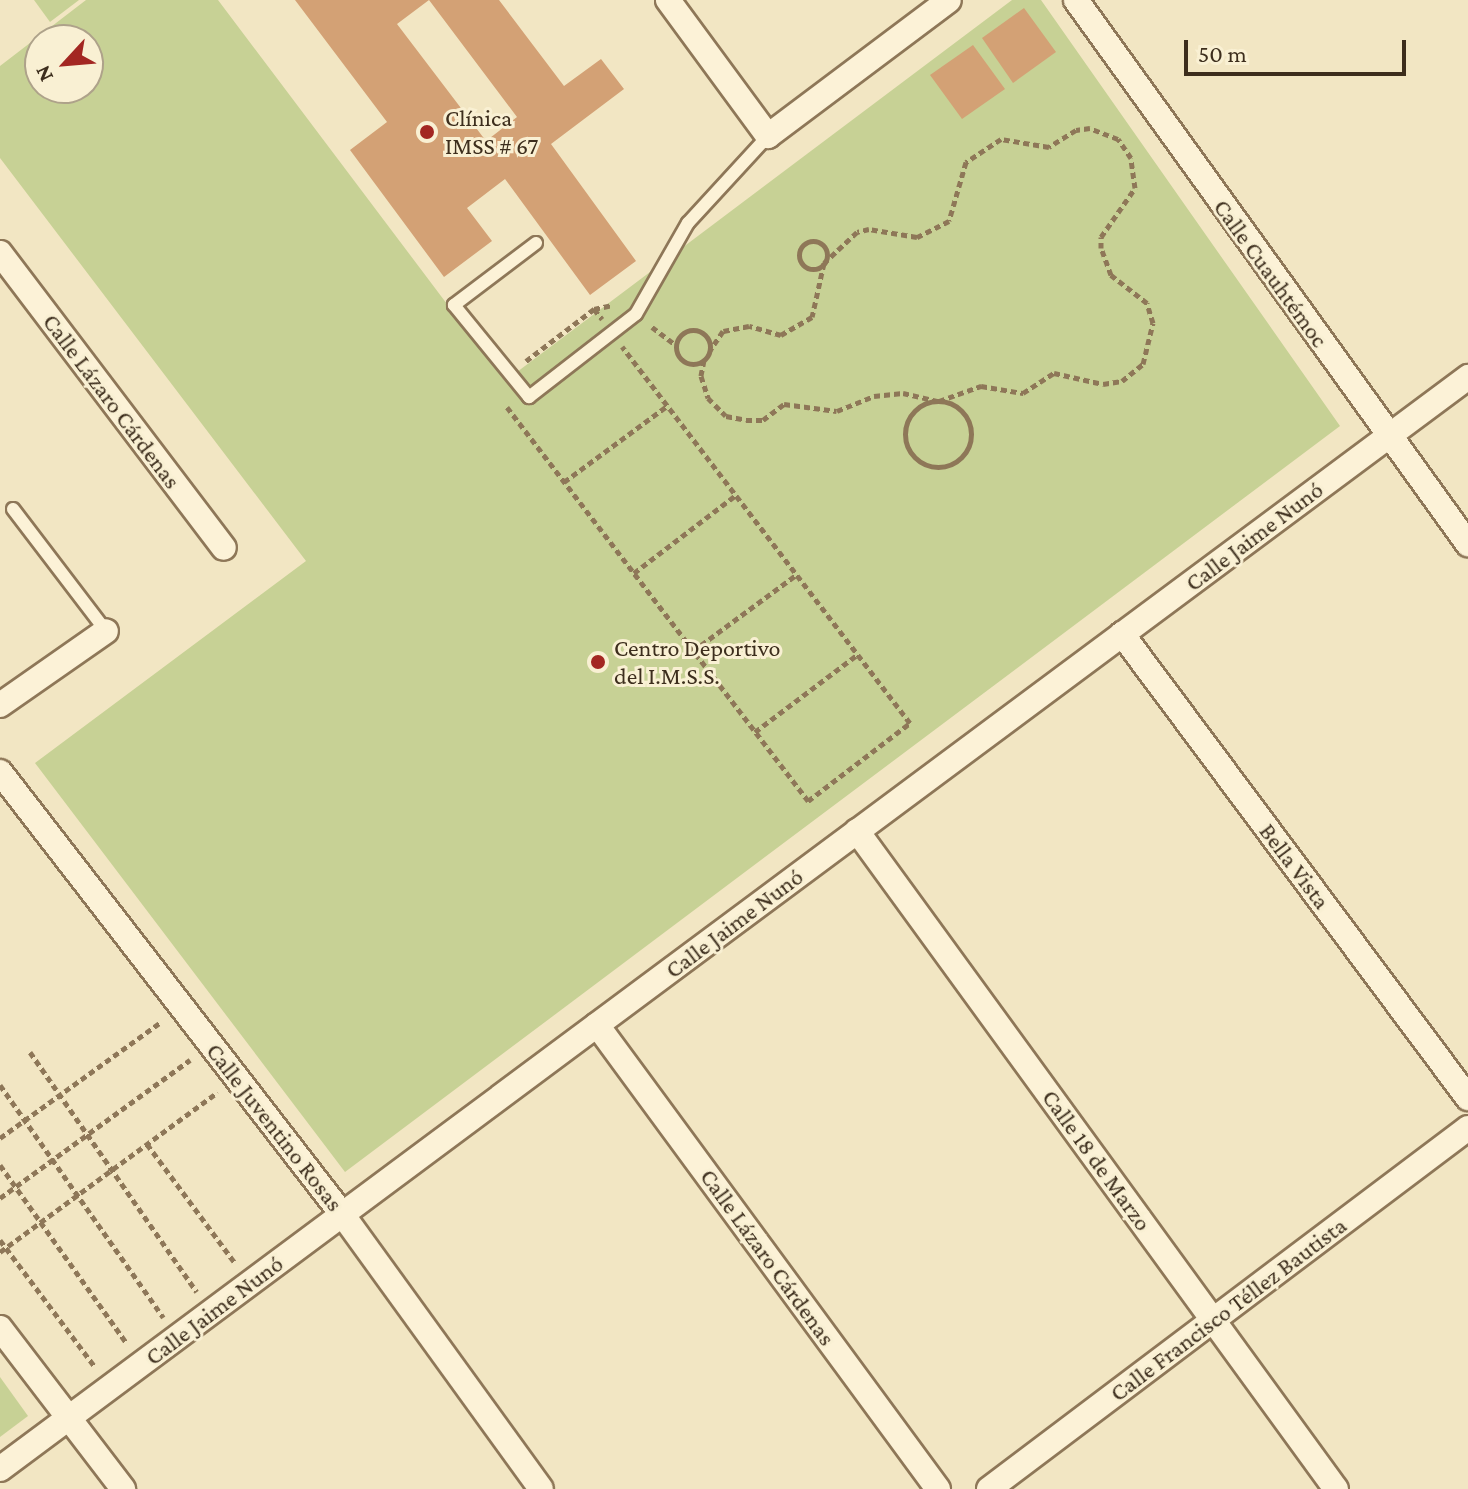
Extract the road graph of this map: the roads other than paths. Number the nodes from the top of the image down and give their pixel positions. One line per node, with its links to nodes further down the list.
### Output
1 (668, 0): 4 (street)
2 (949, 0): 4 (street)
3 (1076, 0): 8 (street, Calle Cuauhtémoc)
4 (768, 136): 5 (lane)
5 (536, 243)
6 (0, 253): 11 (street, Calle Lázaro Cárdenas)
7 (1468, 377): 8 (street, Calle Jaime Nunó)
8 (1388, 436): 10 (street, Calle Cuauhtémoc); 13 (street, Calle Jaime Nunó)
9 (13, 509): 12 (lane)
10 (1468, 544)
11 (224, 548)
12 (106, 631): 14 (street)
13 (1122, 634): 16 (street, Calle Jaime Nunó); 18 (street, Bella Vista)
14 (0, 705)
15 (0, 772): 20 (street, Calle Juventino Rosas)
16 (857, 831): 17 (street, Calle Jaime Nunó); 21 (street, Calle 18 de Marzo)
17 (597, 1025): 20 (street, Calle Jaime Nunó); 27 (street, Calle Lázaro Cárdenas)
18 (1468, 1098)
19 (1468, 1128): 21 (street, Calle Francisco Téllez Bautista)
20 (342, 1214): 23 (street, Calle Jaime Nunó); 26 (street, Calle Juventino Rosas)
21 (1213, 1320): 28 (street, Calle Francisco Téllez Bautista); 29 (street, Calle 18 de Marzo)
22 (0, 1328): 23 (street)
23 (70, 1417): 24 (street, Calle Jaime Nunó); 25 (street)
24 (0, 1469)
25 (123, 1489)
26 (541, 1489)
27 (938, 1489)
28 (989, 1489)
29 (1336, 1489)

